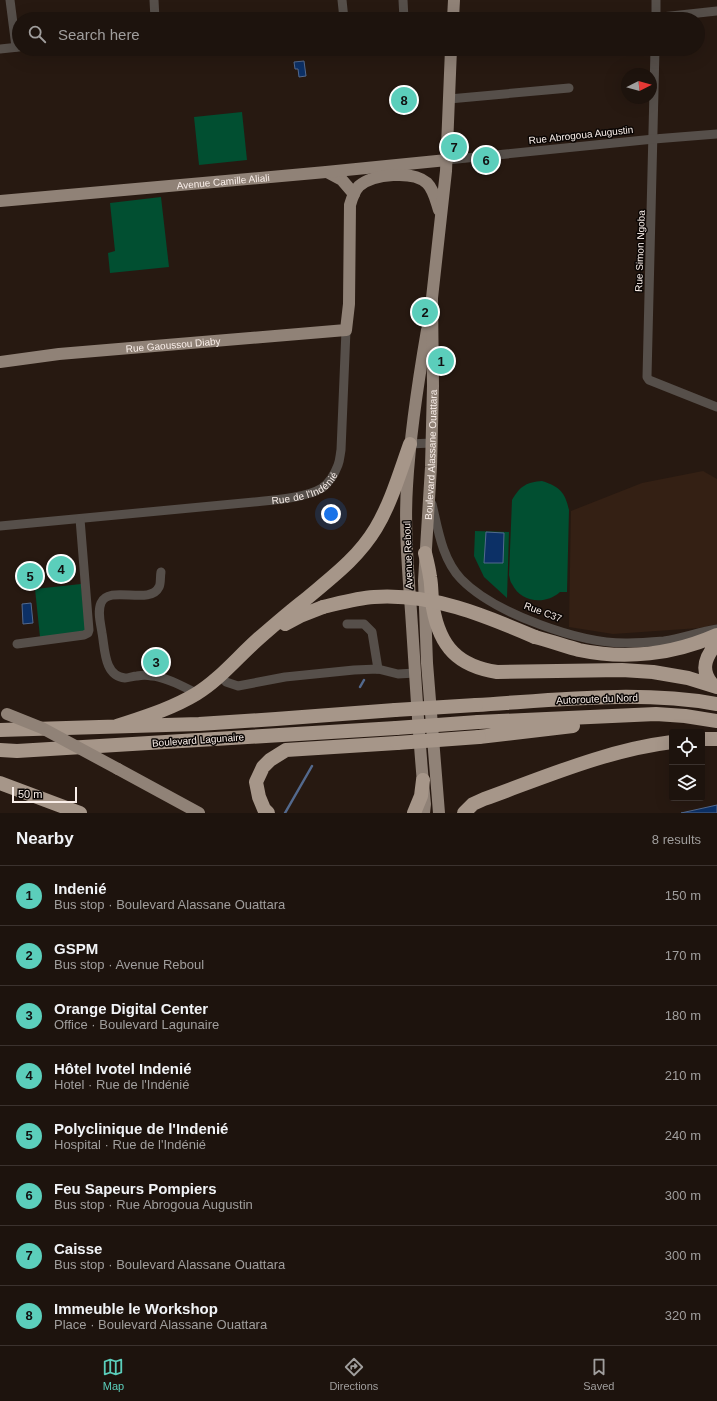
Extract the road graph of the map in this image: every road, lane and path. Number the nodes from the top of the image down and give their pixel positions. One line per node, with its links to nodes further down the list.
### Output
1 (10, 0): 14 (street)
2 (154, 0): 8 (street)
3 (342, 0): 9 (street)
4 (402, 0): 10 (street)
5 (454, 0): 11 (main road)
6 (656, 0): 12 (street)
7 (717, 11): 13 (street)
8 (155, 12)
9 (343, 12)
10 (403, 12)
11 (453, 12)
12 (656, 12)
13 (705, 12)
14 (12, 13)
15 (12, 48): 16 (street)
16 (0, 49)
17 (451, 56): 20 (main road, Boulevard Alassane Ouattara)
18 (656, 56): 22 (street, Rue Simon Ngoba)
19 (569, 88): 20 (street)
20 (449, 99): 23 (main road, Boulevard Alassane Ouattara)
21 (717, 134): 22 (street, Rue Abrogoua Augustin)
22 (654, 139): 23 (street, Rue Abrogoua Augustin); 31 (street, Rue Simon Ngoba)
23 (447, 160): 24 (main road, Avenue Camille Aliali); 27 (main road, Boulevard Alassane Ouattara)
24 (326, 172): 25 (main road); 26 (main road, Avenue Camille Aliali)
25 (354, 194): 27 (main road, Rue de l'Indénié); 29 (main road, Rue de l'Indénié)
26 (0, 200)
27 (441, 217): 28 (main road, Boulevard Alassane Ouattara)
28 (432, 298): 32 (main road, Boulevard Alassane Ouattara); 33 (main road, Avenue Reboul)
29 (346, 330): 30 (main road, Rue Gaoussou Diaby); 35 (street, Rue de l'Indénié)
30 (0, 362)
31 (717, 407)
32 (431, 443): 33 (street); 34 (main road, Boulevard Alassane Ouattara)
33 (410, 444): 42 (highway); 46 (main road, Avenue Reboul)
34 (429, 492): 37 (main road, Boulevard Alassane Ouattara); 40 (street, Rue C37)
35 (80, 519): 36 (street, Rue de l'Indénié); 44 (street)
36 (0, 526)
37 (425, 553): 48 (highway); 69 (main road, Boulevard Alassane Ouattara)
38 (161, 572): 49 (street)
39 (347, 624): 45 (street)
40 (717, 629)
41 (717, 635): 42 (highway, bridge)
42 (256, 642): 47 (highway)
43 (717, 643): 48 (highway)
44 (17, 644)
45 (378, 668): 46 (street); 47 (street)
46 (415, 673): 62 (main road, Avenue Reboul)
47 (221, 674): 49 (highway)
48 (715, 687)
49 (197, 693): 55 (highway)
50 (717, 704): 51 (highway, Autoroute du Nord, bridge)
51 (394, 710): 55 (highway, Boulevard Lagunaire)
52 (4, 712): 65 (main road, bridge)
53 (624, 715): 54 (highway, Autoroute du Nord); 56 (highway, Autoroute du Nord, bridge); 66 (highway, bridge)
54 (717, 721)
55 (117, 726): 57 (highway, Boulevard Lagunaire)
56 (396, 728): 61 (highway, Boulevard Lagunaire)
57 (0, 730)
58 (705, 739): 59 (highway)
59 (717, 739)
60 (669, 742): 70 (highway)
61 (0, 750)
62 (423, 780): 67 (highway); 68 (main road, Avenue Reboul)
63 (0, 783): 64 (highway)
64 (80, 813)
65 (199, 813)
66 (268, 813)
67 (414, 813)
68 (424, 813)
69 (439, 813)
70 (464, 813)

